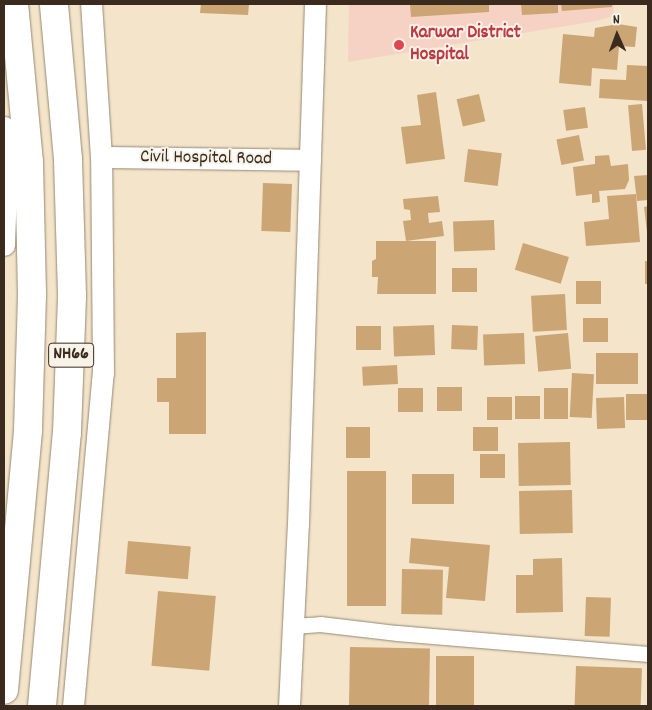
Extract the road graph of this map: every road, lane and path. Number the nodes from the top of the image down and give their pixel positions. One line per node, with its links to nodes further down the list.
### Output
1 (14, 4): 12 (highway, NH66)
2 (54, 4): 13 (highway, NH66)
3 (91, 4): 6 (street)
4 (315, 4): 7 (street)
5 (4, 127): 8 (street)
6 (102, 157): 7 (street, Civil Hospital Road); 14 (street)
7 (310, 160): 10 (street)
8 (5, 181): 9 (street)
9 (4, 245)
10 (293, 626): 11 (street); 15 (street)
11 (648, 654)
12 (4, 690)
13 (42, 706)
14 (73, 706)
15 (289, 706)

